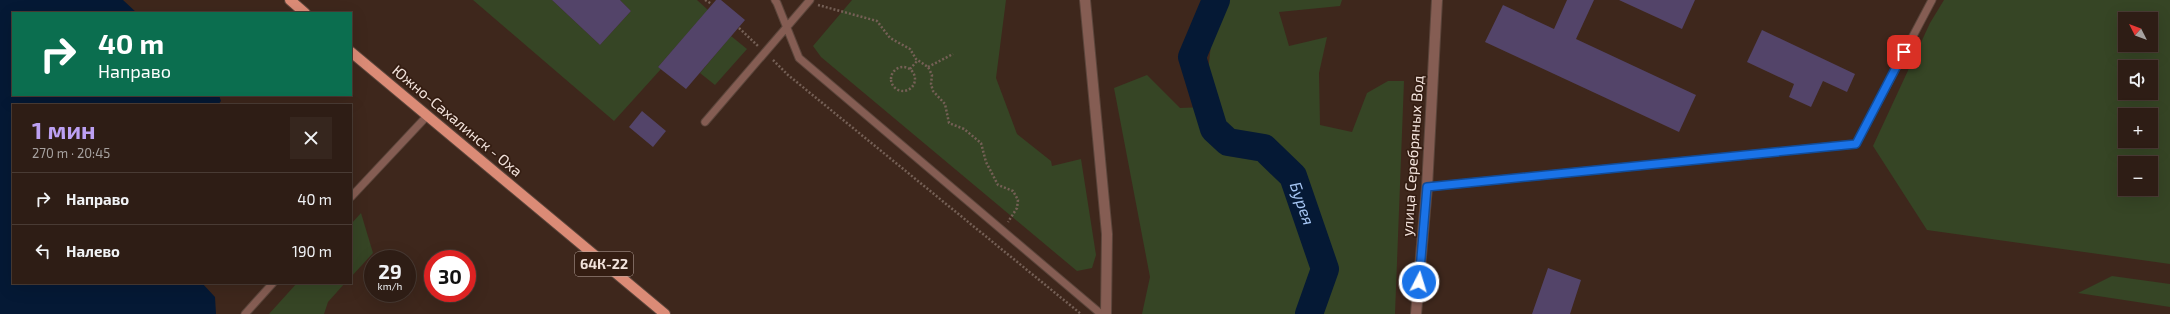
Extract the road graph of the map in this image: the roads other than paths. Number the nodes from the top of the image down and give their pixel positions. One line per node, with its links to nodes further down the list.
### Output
1 (290, 0): 7 (main road)
2 (775, 0): 8 (lane)
3 (1085, 0): 18 (street)
4 (1437, 0): 12 (street, улица Серебряных Вод)
5 (1932, 0): 12 (lane)
6 (809, 1): 8 (lane)
7 (304, 12)
8 (787, 27): 11 (lane); 17 (lane)
9 (352, 53): 10 (main road, Южно-Сахалинск - Оха / 64К-22)
10 (427, 116): 13 (lane); 16 (main road, Южно-Сахалинск - Оха / 64К-22)
11 (705, 122)
12 (1427, 187): 19 (street, улица Серебряных Вод)
13 (352, 196)
14 (272, 284): 15 (lane)
15 (245, 314)
16 (665, 314)
17 (1101, 314)
18 (1106, 314)
19 (1416, 314)

